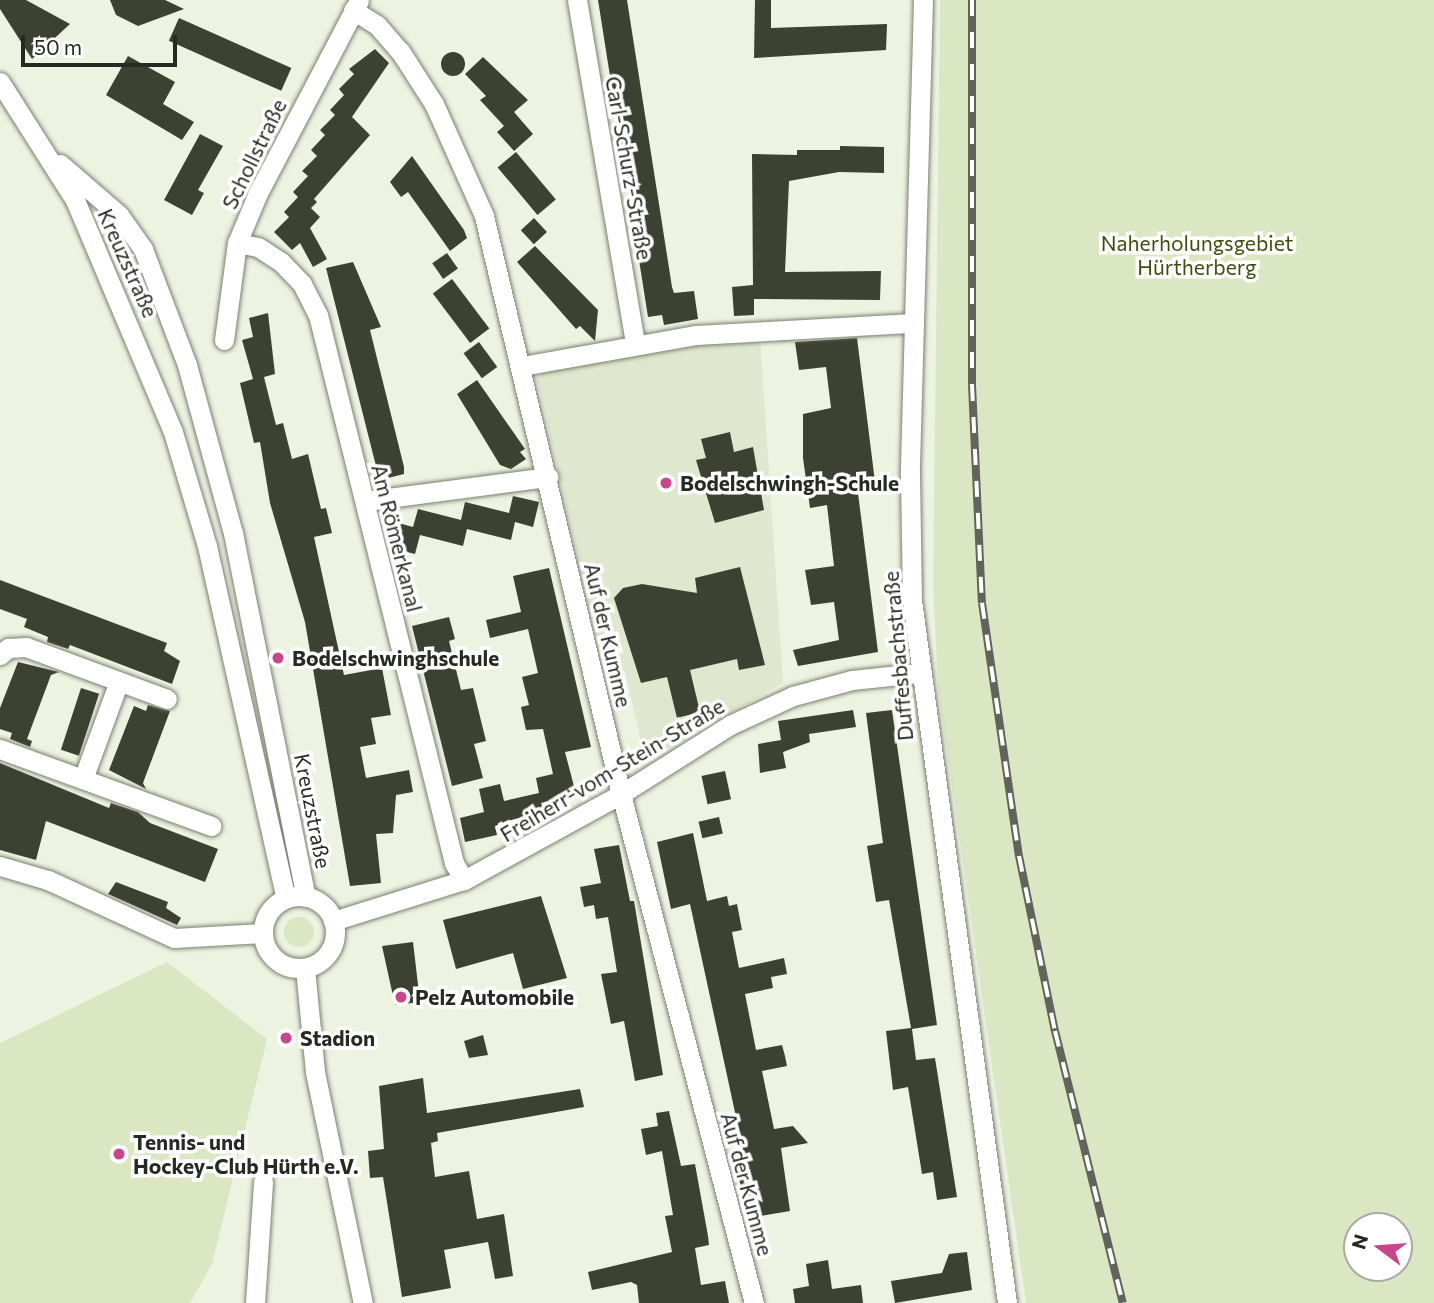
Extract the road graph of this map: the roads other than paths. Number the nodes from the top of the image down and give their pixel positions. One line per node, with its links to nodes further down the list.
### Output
1 (578, 0): 9 (street, Carl-Schurz-Straße)
2 (923, 0): 7 (street, Duffesbachstraße)
3 (357, 5): 6 (street, Schollstraße); 10 (street, Auf der Kumme)
4 (0, 82): 5 (street, Kreuzstraße)
5 (49, 154): 23 (street, Kreuzstraße); 23 (street, Kreuzstraße)
6 (237, 243): 8 (street, Schollstraße); 12 (street, Am Römerkanal)
7 (913, 323): 9 (street); 14 (street, Duffesbachstraße)
8 (224, 340)
9 (635, 344): 10 (street)
10 (522, 366): 11 (street, Auf der Kumme)
11 (548, 477): 12 (street); 19 (street, Auf der Kumme)
12 (365, 501): 22 (street, Am Römerkanal)
13 (0, 655): 15 (street)
14 (918, 673): 19 (street, Freiherr-vom-Stein-Straße); 31 (street, Duffesbachstraße)
15 (119, 681): 16 (street); 18 (street)
16 (167, 699)
17 (0, 749): 18 (street)
18 (83, 779): 20 (street)
19 (621, 794): 22 (street, Freiherr-vom-Stein-Straße); 30 (street, Auf der Kumme)
20 (211, 826)
21 (0, 866): 25 (street)
22 (464, 880): 24 (street, Freiherr-vom-Stein-Straße)
23 (296, 897): 24 (street); 25 (street)
24 (333, 921): 26 (street)
25 (263, 933): 26 (street)
26 (305, 968): 29 (street)
27 (263, 1181): 28 (street)
28 (255, 1303)
29 (363, 1303)
30 (754, 1303)
31 (1007, 1303)

